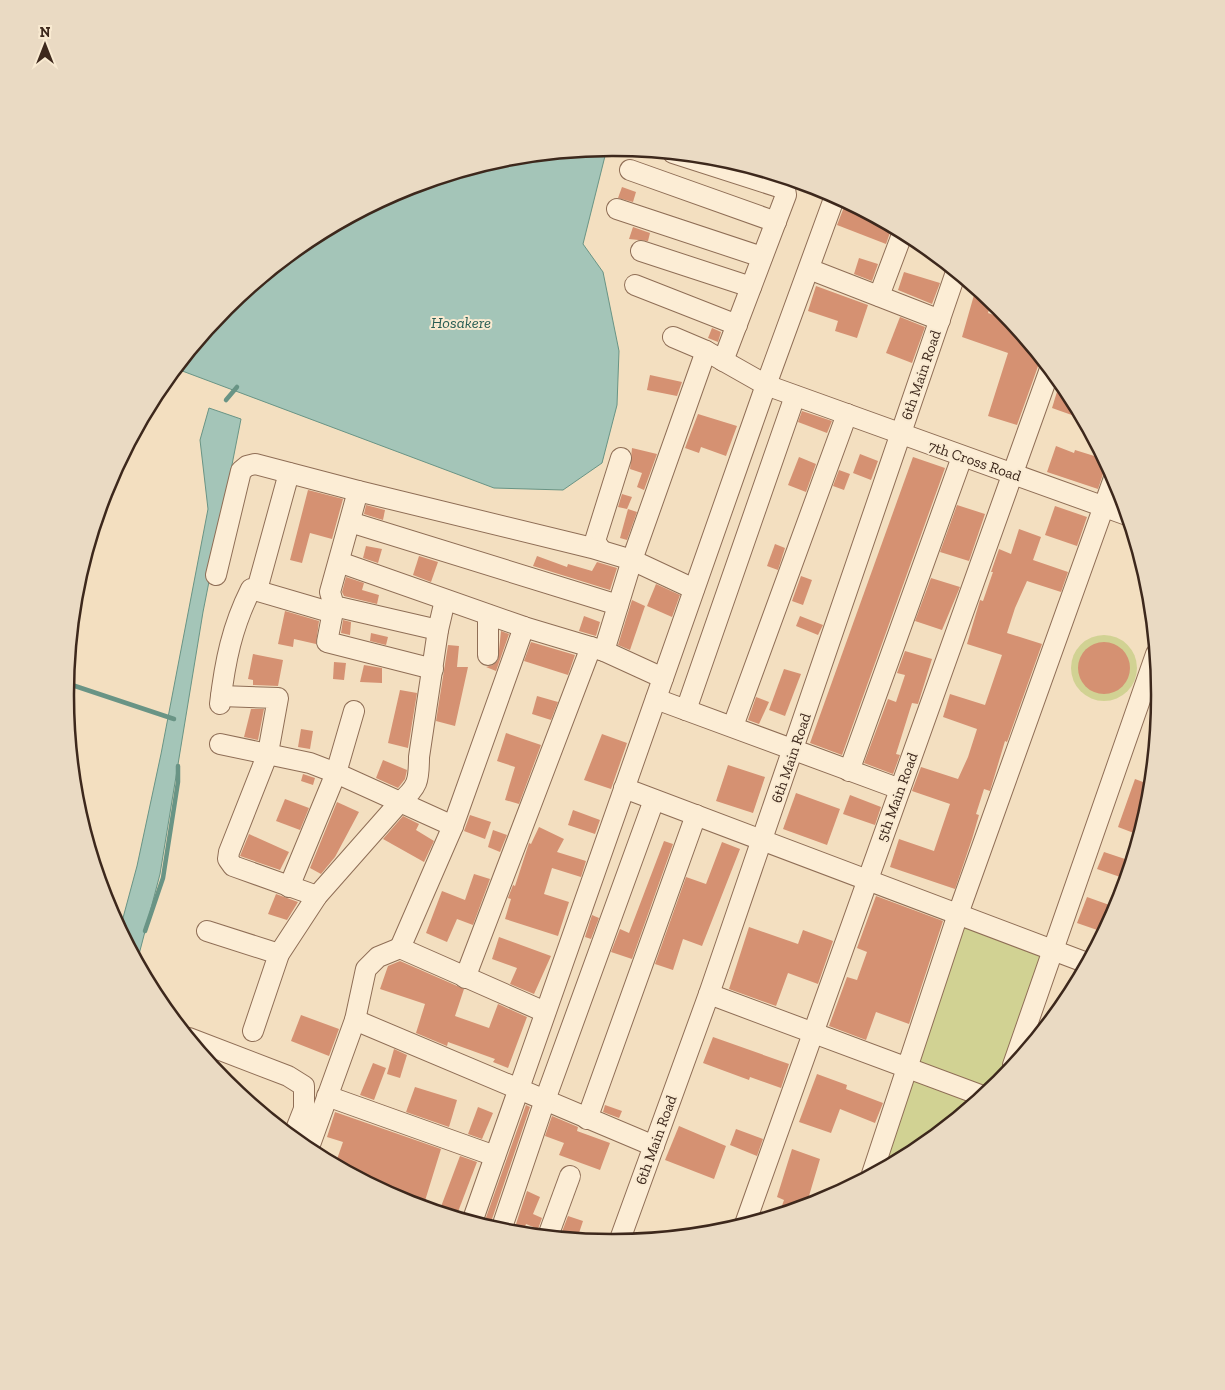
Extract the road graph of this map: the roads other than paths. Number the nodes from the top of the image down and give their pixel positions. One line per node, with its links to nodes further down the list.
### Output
1 (725, 169): 5 (street)
2 (630, 170): 5 (street)
3 (832, 203): 9 (street)
4 (617, 209): 8 (street)
5 (776, 222): 8 (street)
6 (900, 240): 13 (street)
7 (641, 251): 12 (street)
8 (762, 257): 12 (street)
9 (809, 269): 13 (street); 19 (street)
10 (954, 279): 14 (street, 6th Main Road)
11 (635, 286): 15 (street)
12 (752, 287): 15 (street)
13 (879, 296): 14 (street)
14 (940, 320): 22 (street, 6th Main Road)
15 (737, 325): 17 (street)
16 (673, 337): 17 (street, 7th Cross Road)
17 (715, 356): 19 (street, 7th Cross Road); 33 (street)
18 (1047, 377): 26 (street, 5th Main Road)
19 (766, 385): 20 (street, 7th Cross Road); 37 (street)
20 (794, 396): 21 (street, 7th Cross Road); 50 (street)
21 (847, 414): 22 (street, 7th Cross Road); 52 (street)
22 (900, 435): 23 (street, 7th Cross Road); 54 (street, 6th Main Road)
23 (962, 456): 26 (street, 7th Cross Road); 56 (street)
24 (621, 458): 32 (street)
25 (289, 473): 28 (street); 35 (street); 36 (street)
26 (1013, 474): 29 (street, 7th Cross Road); 59 (street, 5th Main Road)
27 (1110, 489): 29 (street)
28 (358, 491): 31 (street); 32 (street)
29 (1104, 507): 30 (street, 7th Cross Road); 68 (street)
30 (1119, 512)
31 (350, 522): 34 (street); 39 (street)
32 (601, 550): 33 (street)
33 (632, 560): 37 (street); 39 (street)
34 (339, 562): 38 (street); 40 (street)
35 (216, 575)
36 (258, 586)
37 (694, 589): 48 (street)
38 (445, 600): 41 (street); 43 (street)
39 (618, 604): 44 (street)
40 (334, 609): 43 (street); 46 (street); 55 (street)
41 (488, 614): 42 (street); 45 (street)
42 (524, 627): 44 (street); 63 (street)
43 (438, 630): 46 (street)
44 (597, 649): 48 (street); 74 (street)
45 (488, 654)
46 (433, 669): 61 (street)
47 (1150, 670): 71 (street)
48 (663, 678): 49 (street)
49 (656, 699): 50 (street); 58 (street)
50 (686, 710): 52 (street)
51 (354, 711): 57 (street)
52 (732, 726): 54 (street)
53 (220, 744): 55 (street)
54 (794, 750): 56 (street); 64 (street, 6th Main Road)
55 (268, 753): 57 (street); 66 (street)
56 (849, 771): 59 (street)
57 (336, 772): 61 (street); 66 (street)
58 (624, 788): 60 (street); 76 (street)
59 (900, 789): 65 (street, 5th Main Road)
60 (654, 800): 62 (street); 86 (street)
61 (399, 802): 63 (street); 67 (street)
62 (696, 815): 64 (street); 87 (street)
63 (453, 826): 70 (street)
64 (762, 840): 65 (street); 75 (street, 6th Main Road)
65 (867, 880): 68 (street); 79 (street, 5th Main Road)
66 (289, 887): 67 (street)
67 (317, 896): 72 (street)
68 (958, 914): 71 (street); 82 (street)
69 (207, 931): 72 (street)
70 (400, 948): 74 (street); 77 (street)
71 (1052, 949): 73 (street); 81 (street)
72 (279, 954): 78 (street)
73 (1081, 961)
74 (465, 978): 76 (street)
75 (709, 994): 79 (street); 90 (street, 6th Main Road)
76 (545, 1012): 83 (street)
77 (355, 1020): 83 (street); 85 (street)
78 (253, 1031)
79 (814, 1033): 82 (street); 95 (street, 5th Main Road)
80 (201, 1043): 88 (street)
81 (1020, 1048)
82 (908, 1068): 84 (street); 92 (street)
83 (518, 1089): 86 (street); 91 (street)
84 (975, 1093)
85 (327, 1096): 89 (street); 91 (street)
86 (545, 1100): 87 (street); 96 (street)
87 (587, 1119): 90 (street)
88 (296, 1130)
89 (311, 1141)
90 (654, 1146): 98 (street, 6th Main Road)
91 (495, 1156): 94 (street)
92 (875, 1166)
93 (570, 1176): 97 (street)
94 (474, 1215)
95 (748, 1216)
96 (504, 1222)
97 (550, 1230)
98 (621, 1234)

